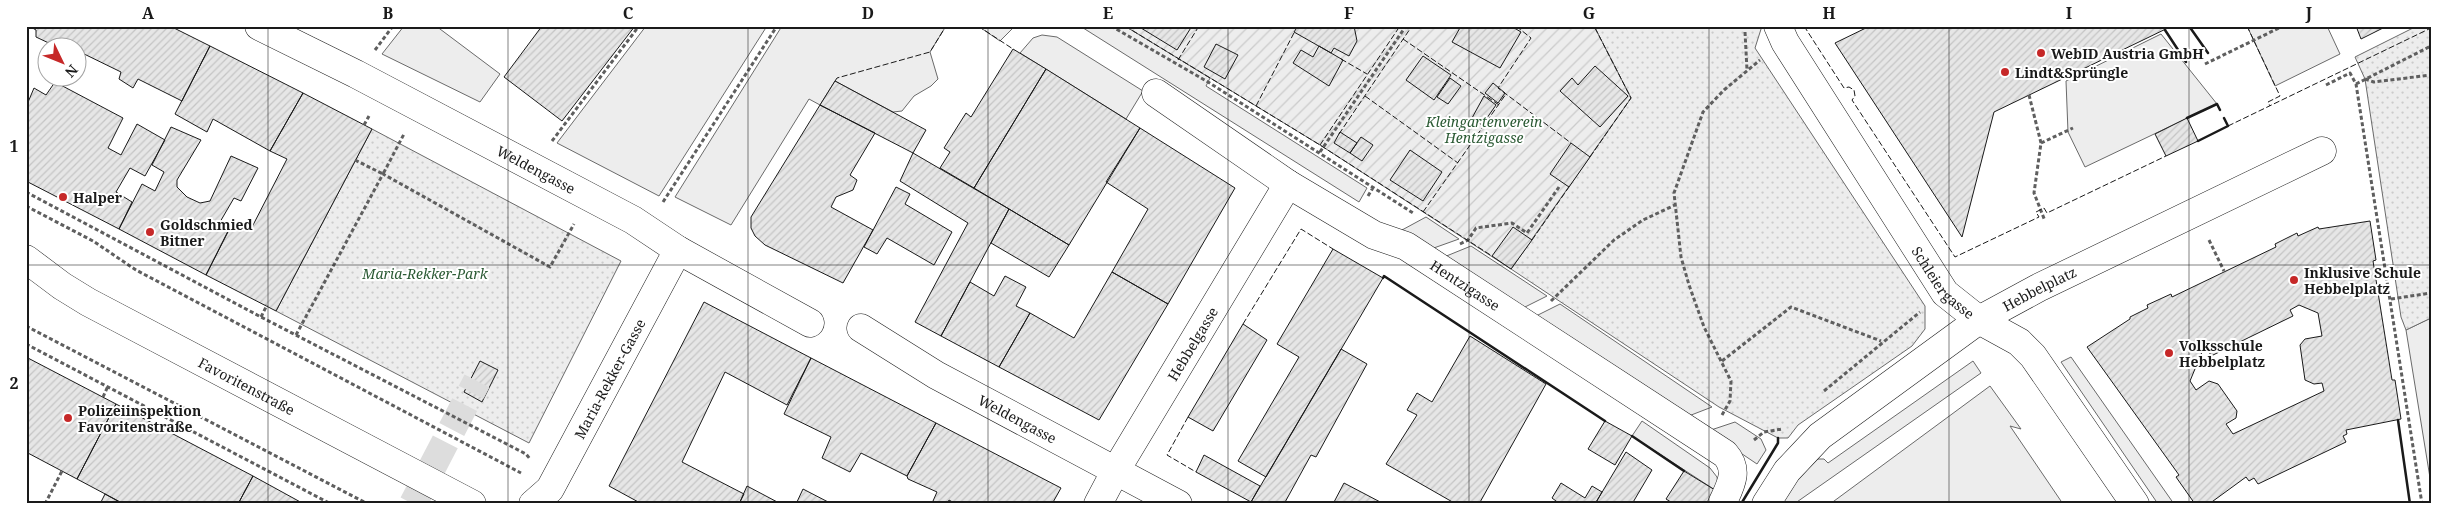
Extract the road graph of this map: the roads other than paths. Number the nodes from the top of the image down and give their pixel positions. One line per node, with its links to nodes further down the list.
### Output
1 (259, 26): 6 (street, Weldengasse)
2 (1781, 34): 8 (street, Schleiergasse)
3 (1156, 93): 5 (street, Hentzigasse)
4 (2322, 151): 8 (street, Hebbelplatz)
5 (1288, 184): 11 (street, Hebbelgasse); 16 (street, Hentzigasse)
6 (678, 250): 9 (street, Weldengasse); 12 (street, Maria-Rekker-Gasse)
7 (26, 259): 13 (street, Favoritenstraße)
8 (1979, 320): 17 (street, Schleiergasse); 18 (street, Hebbelplatz)
9 (810, 323)
10 (861, 328): 11 (street, Weldengasse)
11 (1116, 470): 14 (street, Hebbelgasse); 15 (street, Weldengasse)
12 (542, 496)
13 (472, 504)
14 (1098, 504)
15 (1178, 504)
16 (1722, 504)
17 (1766, 504)
18 (2135, 504)

